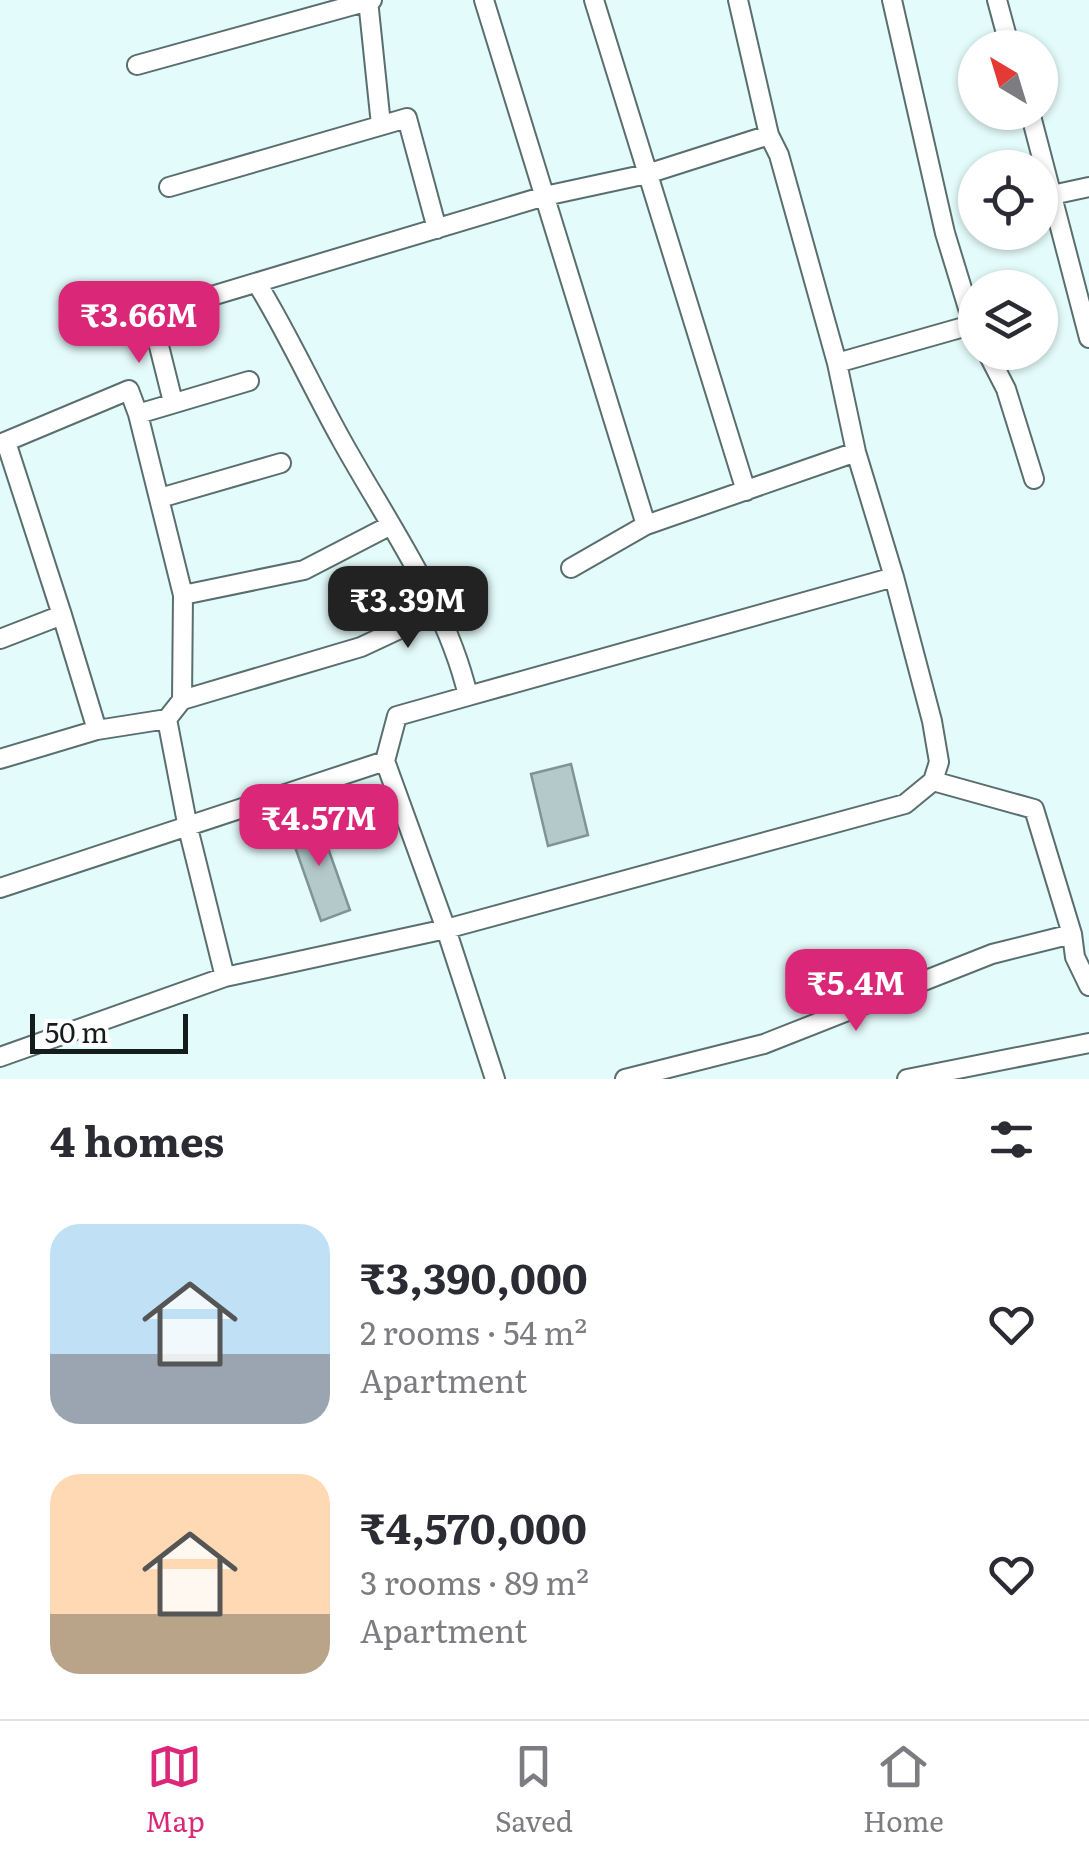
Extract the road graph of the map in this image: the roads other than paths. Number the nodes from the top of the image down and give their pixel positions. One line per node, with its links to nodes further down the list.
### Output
1 (370, 0): 8 (street); 9 (street)
2 (484, 0): 15 (street)
3 (594, 0): 11 (street)
4 (892, 0): 18 (street)
5 (996, 0): 7 (street)
6 (741, 1): 10 (street)
7 (1005, 30)
8 (137, 65)
9 (381, 125): 13 (street); 17 (street)
10 (769, 134): 11 (street); 24 (street)
11 (648, 174): 15 (street); 33 (street)
12 (1089, 187): 14 (street)
13 (169, 188)
14 (1058, 194)
15 (546, 196): 17 (street); 36 (street)
16 (1058, 218): 23 (street)
17 (437, 229): 19 (street)
18 (958, 277)
19 (258, 285): 20 (street); 35 (street)
20 (206, 298)
21 (152, 318): 27 (street)
22 (958, 332): 24 (street)
23 (1089, 338)
24 (837, 363): 30 (street)
25 (996, 370): 32 (street)
26 (249, 381): 27 (street)
27 (173, 402): 28 (street)
28 (138, 414): 29 (street); 34 (street)
29 (3, 443): 41 (street)
30 (856, 452): 33 (street); 38 (street)
31 (281, 462): 34 (street)
32 (1034, 479)
33 (746, 491): 36 (street)
34 (160, 498): 39 (street)
35 (391, 525): 39 (street); 40 (street)
36 (646, 525): 37 (street)
37 (572, 568)
38 (894, 577): 43 (street); 49 (street)
39 (183, 595): 44 (street)
40 (436, 612): 43 (street); 44 (street)
41 (62, 615): 42 (street); 46 (street)
42 (0, 639)
43 (468, 696): 48 (street)
44 (182, 700): 45 (street)
45 (168, 719): 46 (street); 50 (street)
46 (97, 730): 47 (street)
47 (0, 759)
48 (385, 761): 50 (street); 52 (street)
49 (933, 781): 52 (street); 53 (street)
50 (188, 828): 51 (street); 54 (street)
51 (0, 888)
52 (446, 929): 54 (street); 58 (street)
53 (1072, 934): 55 (street); 59 (street)
54 (225, 976): 57 (street)
55 (1089, 986)
56 (1089, 1043): 60 (street)
57 (0, 1057)
58 (495, 1079)
59 (624, 1079)
60 (908, 1079)

